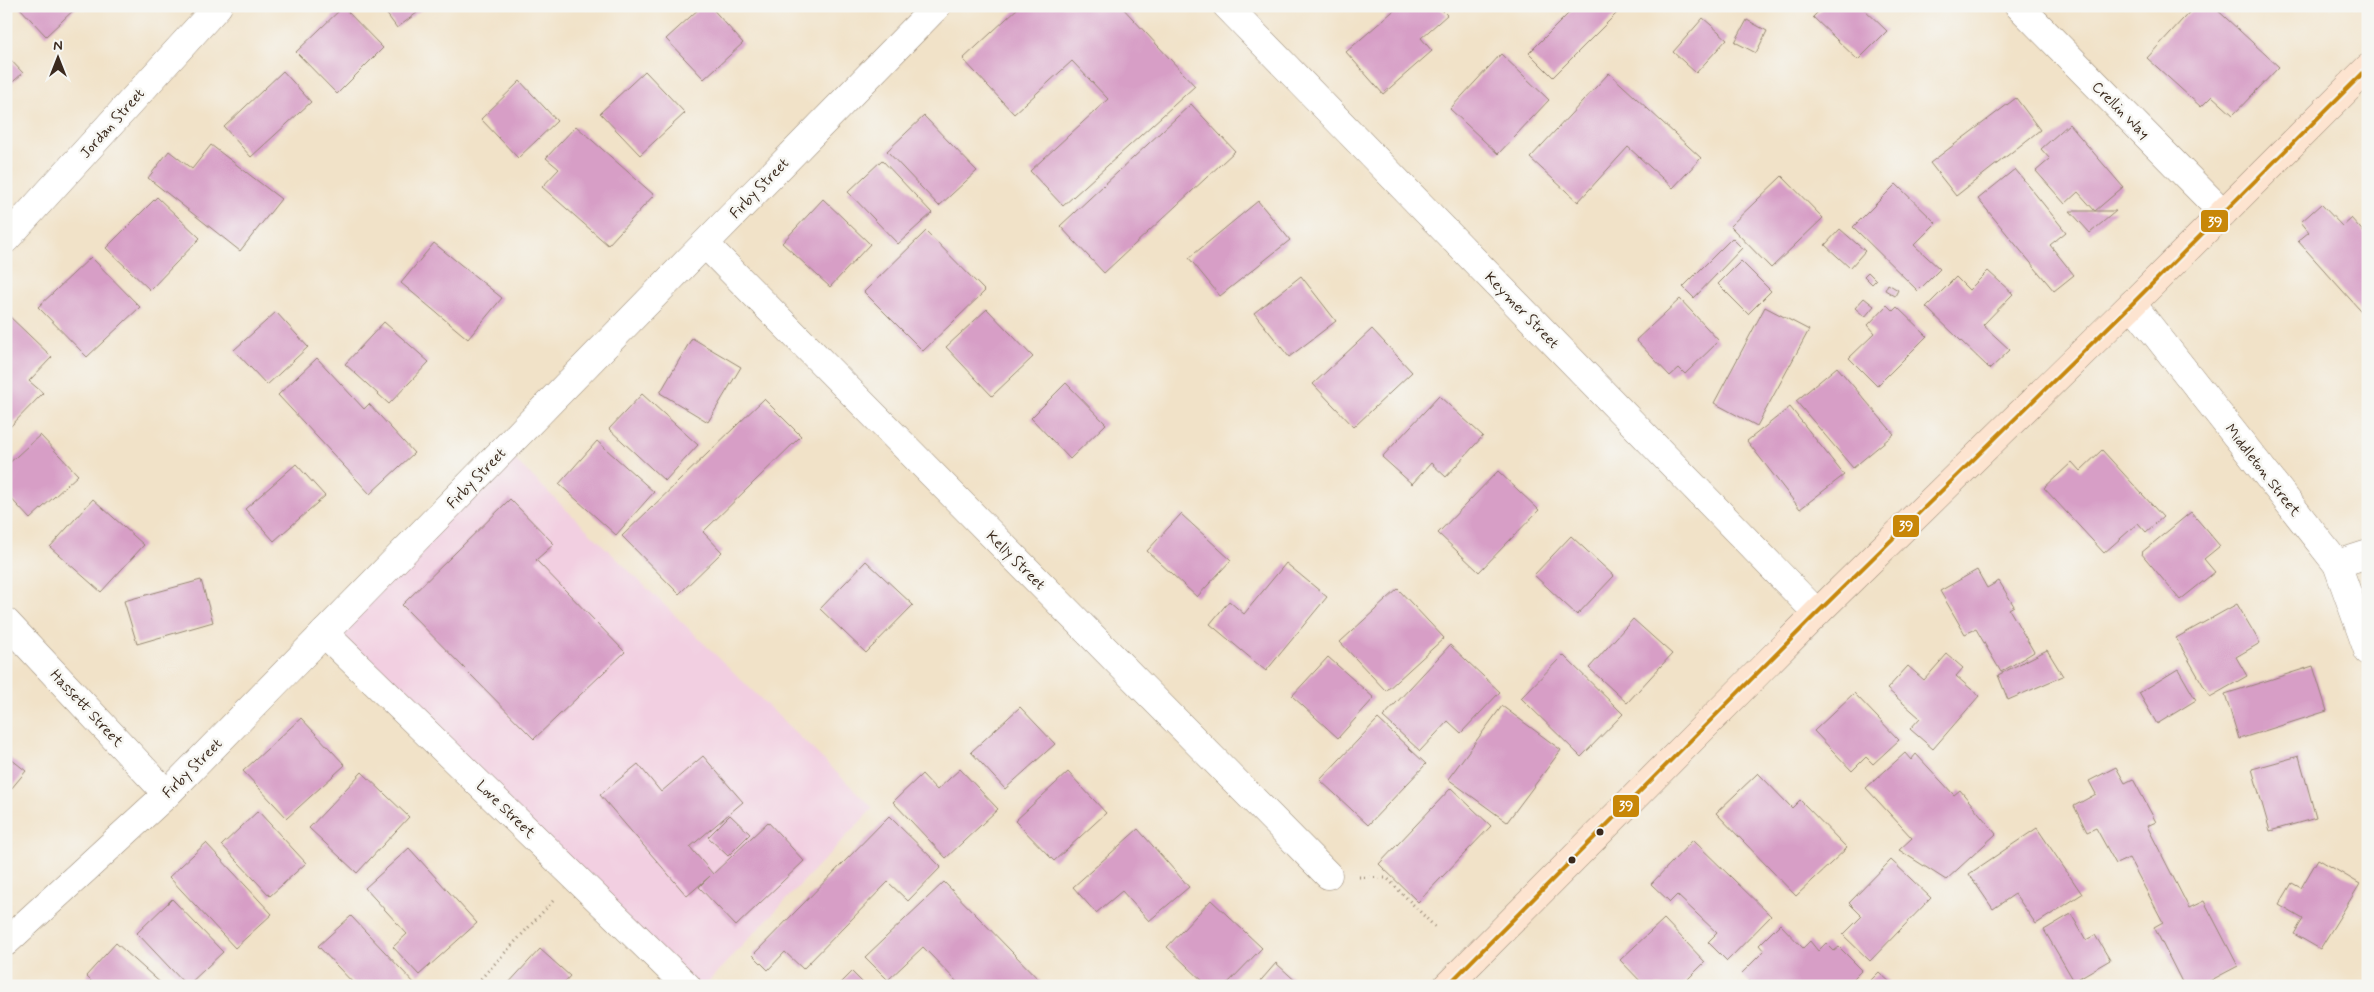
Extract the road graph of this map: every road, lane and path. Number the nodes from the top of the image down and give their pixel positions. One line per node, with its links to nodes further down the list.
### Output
1 (218, 6): 7 (street, Jordan Street)
2 (937, 6): 8 (street, Firby Street)
3 (1227, 6): 12 (street, Keymer Street)
4 (2019, 6): 6 (street, Crellin Way)
5 (2368, 68): 6 (street)
6 (2223, 214): 9 (street)
7 (6, 239)
8 (704, 244): 14 (street, Firby Street); 17 (street, Kelly Street)
9 (2132, 304): 11 (street, Middleton Street); 12 (street)
10 (2368, 554): 11 (street)
11 (2337, 564): 15 (street, Middleton Street)
12 (1816, 614): 23 (street)
13 (6, 622): 16 (street, Hassett Street)
14 (324, 633): 16 (street, Firby Street); 18 (street, Love Street)
15 (2368, 651)
16 (167, 794): 20 (street, Firby Street)
17 (1328, 875): 19 (path)
18 (575, 877): 21 (path); 22 (street, Love Street)
19 (1437, 929)
20 (6, 942)
21 (474, 986)
22 (687, 986)
23 (1447, 986)

